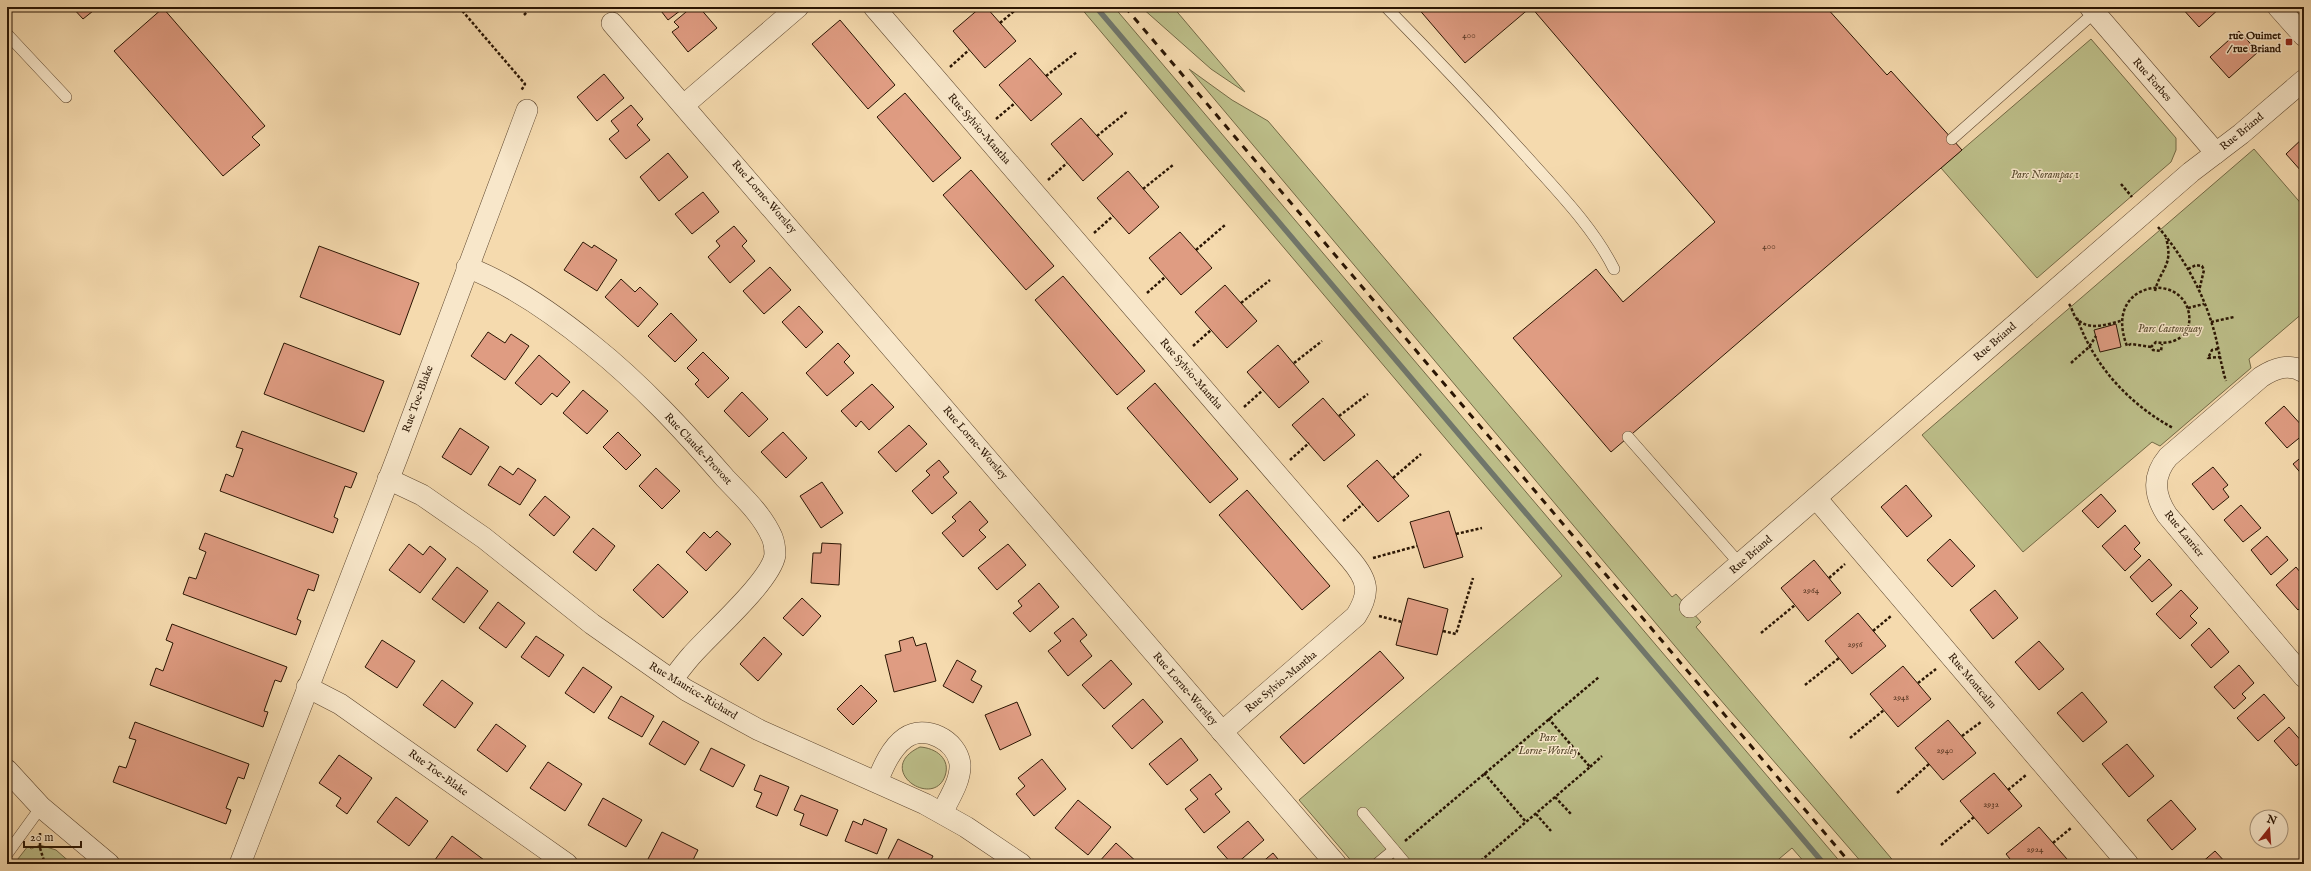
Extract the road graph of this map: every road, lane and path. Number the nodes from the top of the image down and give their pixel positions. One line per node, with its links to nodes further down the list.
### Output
1 (459, 7): 21 (path)
2 (532, 7): 9 (path)
3 (798, 7): 22 (street)
4 (874, 7): 110 (street, Rue Sylvio-Mantha)
5 (1019, 7): 10 (path)
6 (1386, 7): 41 (lane)
7 (2278, 7): 13 (street)
8 (2092, 10): 26 (lane); 27 (street, Rue Forbes)
9 (524, 15)
10 (1000, 23)
11 (612, 24): 22 (street, Rue Lorne-Worsley)
12 (7, 34): 19 (lane)
13 (2304, 36)
14 (969, 50): 16 (path)
15 (1077, 52): 17 (path)
16 (946, 70)
17 (1046, 76)
18 (2304, 80): 27 (street, Rue Briand)
19 (66, 97)
20 (1015, 103): 24 (path)
21 (523, 104): 40 (street, Rue Toe-Blake)
22 (684, 105): 110 (street, Rue Lorne-Worsley)
23 (1128, 111): 25 (path)
24 (992, 122)
25 (1097, 136)
26 (1952, 139)
27 (2216, 152): 80 (street, Rue Briand)
28 (1067, 163): 30 (path)
29 (1173, 165): 32 (path)
30 (1044, 183)
31 (2121, 184): 33 (path)
32 (1143, 189)
33 (2133, 198)
34 (1113, 216): 38 (path)
35 (1225, 225): 39 (path)
36 (2158, 227): 37 (path)
37 (2165, 236): 42 (path); 45 (path)
38 (1090, 237)
39 (1196, 250)
40 (467, 267): 79 (street, Rue Toe-Blake); 103 (street, Rue Claude-Provost)
41 (1614, 269)
42 (2188, 269): 46 (path); 46 (path)
43 (1165, 276): 47 (path)
44 (1270, 280): 48 (path)
45 (2155, 289): 51 (path); 54 (path)
46 (2199, 291): 49 (path)
47 (1142, 297)
48 (1241, 303)
49 (2204, 304): 51 (path); 55 (path)
50 (2071, 306): 53 (path)
51 (2188, 308): 59 (path)
52 (2234, 317): 55 (path)
53 (2077, 318): 54 (path); 60 (path)
54 (2121, 321): 61 (path)
55 (2211, 322): 62 (path)
56 (1211, 330): 63 (path)
57 (2096, 336): 60 (path)
58 (1322, 341): 65 (path)
59 (2162, 344): 61 (path); 61 (path)
60 (2089, 347): 66 (path); 73 (path)
61 (2151, 347)
62 (2218, 349): 64 (path); 64 (path)
63 (1188, 350)
64 (2220, 358): 68 (path)
65 (1294, 363)
66 (2071, 363)
67 (2304, 372): 102 (street, Rue Laurier)
68 (2226, 383)
69 (1263, 390): 71 (path)
70 (1368, 394): 72 (path)
71 (1240, 411)
72 (1339, 416)
73 (2178, 430)
74 (1628, 437): 88 (lane)
75 (1309, 443): 77 (path)
76 (1421, 454): 78 (path)
77 (1286, 464)
78 (1393, 478)
79 (388, 479): 103 (street, Rue Maurice-Richard); 106 (street, Rue Toe-Blake)
80 (1816, 498): 88 (street, Rue Briand); 146 (street, Rue Montcalm)
81 (1363, 504): 82 (path)
82 (1339, 525)
83 (1482, 528): 84 (path)
84 (1456, 534)
85 (1417, 546): 87 (path)
86 (1851, 559): 90 (path)
87 (1369, 560)
88 (1740, 564): 92 (street, Rue Briand)
89 (1473, 578): 96 (path)
90 (1829, 578)
91 (1795, 605): 98 (path)
92 (1690, 607)
93 (1896, 612): 97 (path)
94 (1373, 614): 95 (path)
95 (1402, 622)
96 (1443, 631)
97 (1873, 631)
98 (1761, 632)
99 (1839, 658): 105 (path)
100 (1941, 664): 104 (path)
101 (1599, 677): 108 (path)
102 (2304, 677)
103 (672, 680): 119 (street, Rue Maurice-Richard)
104 (1918, 683)
105 (1805, 685)
106 (307, 687): 139 (street, Rue Toe-Blake); 140 (street, Rue Toe-Blake)
107 (1884, 710): 112 (path)
108 (1548, 718): 115 (path); 118 (path)
109 (1986, 718): 111 (path)
110 (1222, 732): 142 (street, Rue Lorne-Worsley)
111 (1962, 736)
112 (1850, 738)
113 (1602, 756): 115 (path)
114 (1929, 764): 121 (path)
115 (1590, 767): 122 (path)
116 (7, 770): 123 (street)
117 (2032, 771): 120 (path)
118 (1484, 773): 129 (path); 135 (path)
119 (877, 782): 124 (street, Rue Maurice-Richard); 124 (street)
120 (2008, 790)
121 (1897, 793)
122 (1555, 797): 126 (path); 127 (path)
123 (42, 806): 136 (lane); 138 (street)
124 (942, 813): 141 (street, Rue Maurice-Richard)
125 (1363, 813): 135 (lane)
126 (1536, 814): 129 (path); 131 (path)
127 (1571, 814)
128 (1974, 817): 134 (path)
129 (1526, 822): 145 (path)
130 (2077, 824): 133 (path)
131 (1551, 831)
132 (40, 843): 137 (path)
133 (2053, 843)
134 (1940, 845)
135 (1394, 850): 143 (lane); 144 (lane)
136 (7, 854)
137 (45, 864)
138 (109, 864)
139 (240, 864)
140 (567, 864)
141 (1021, 864)
142 (1336, 864)
143 (1377, 864)
144 (1406, 864)
145 (1477, 864)
146 (2128, 864)

